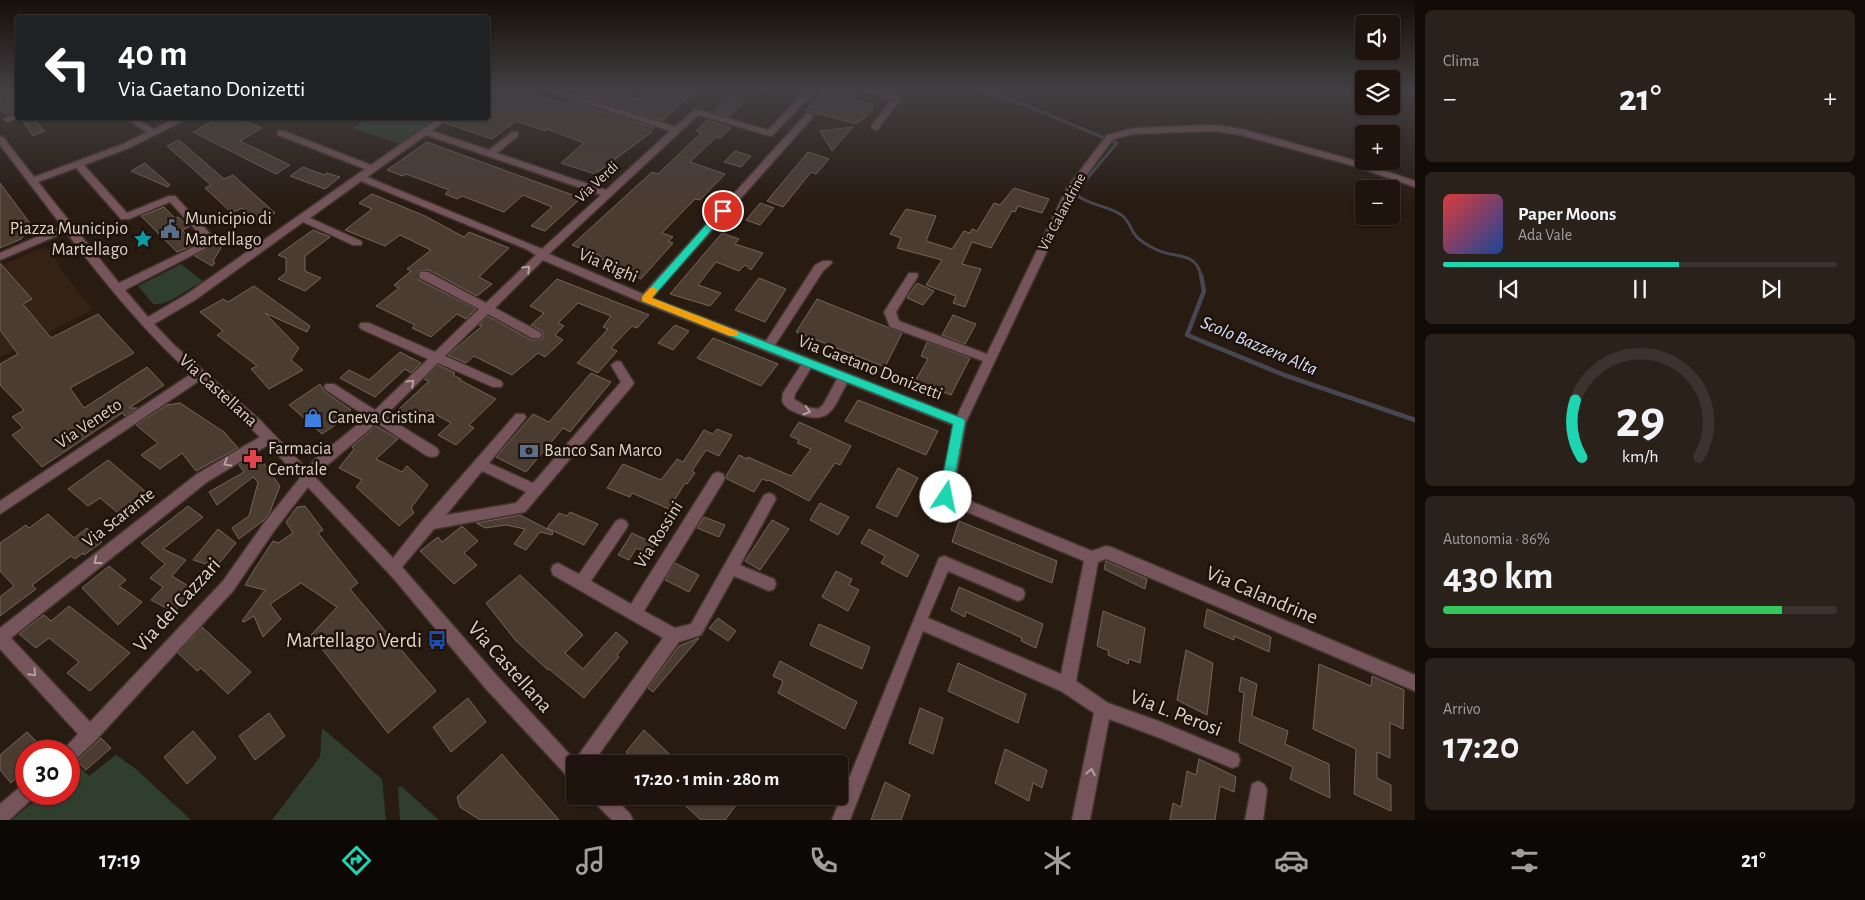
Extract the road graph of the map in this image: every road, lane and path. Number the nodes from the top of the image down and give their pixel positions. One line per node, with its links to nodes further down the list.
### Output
1 (145, 127): 11 (street)
2 (165, 127): 11 (street)
3 (430, 127): 10 (street)
4 (668, 127): 9 (street)
5 (680, 127): 9 (street, Via Verdi)
6 (750, 127): 13 (street, Via Verdi)
7 (776, 127): 13 (street)
8 (798, 127): 15 (street, Via Righi)
9 (677, 130): 23 (street, Via Verdi)
10 (424, 131): 17 (street); 19 (street)
11 (155, 133): 18 (street)
12 (281, 133): 19 (street)
13 (770, 133): 15 (street, Via Verdi)
14 (516, 134): 17 (street)
15 (788, 138): 33 (street, Via Righi)
16 (2, 143): 21 (street, Via Castellana)
17 (490, 154): 23 (street)
18 (78, 164): 21 (street); 32 (street)
19 (372, 169): 20 (street)
20 (360, 177): 24 (street); 27 (street, Via Righi)
21 (32, 182): 25 (street, Via Castellana)
22 (1415, 184): 40 (street, Via Calandrine)
23 (609, 194): 27 (street, Via Verdi)
24 (302, 218): 26 (street); 35 (street)
25 (68, 227): 28 (street); 32 (street, Via Castellana)
26 (357, 243)
27 (542, 254): 33 (street, Via Righi); 34 (street, Via Verdi, one-way to 27)
28 (0, 257)
29 (827, 263): 38 (street, Via Gaetano Donizetti)
30 (424, 275): 34 (street)
31 (913, 276): 40 (street)
32 (117, 289): 35 (street, Via Castellana)
33 (645, 299): 38 (street, Via Gaetano Donizetti)
34 (487, 308): 37 (street); 39 (street, Via Verdi)
35 (147, 323): 43 (street, Via Castellana)
36 (366, 326): 39 (street)
37 (536, 335)
38 (768, 346): 41 (street, Via Gaetano Donizetti)
39 (436, 357): 45 (street); 47 (street, Via Verdi, one-way to 39)
40 (988, 359): 49 (street, Via Calandrine)
41 (808, 363): 44 (street, Via Gaetano Donizetti); 44 (street, one-way to 44)
42 (617, 365): 55 (street)
43 (200, 374): 50 (street, Via Castellana); 57 (street, Via Veneto)
44 (844, 377): 49 (street, Via Gaetano Donizetti)
45 (497, 384)
46 (330, 388): 47 (street)
47 (376, 417): 51 (street); 53 (street, Via Verdi)
48 (520, 417): 52 (street)
49 (960, 422): 60 (street, Via Calandrine)
50 (269, 438): 53 (street, Via Castellana); 70 (street, Via Scarante, one-way to 70)
51 (432, 452)
52 (480, 464): 55 (street); 58 (street)
53 (308, 478): 62 (street, Via Castellana); 74 (street, Via dei Cazzari)
54 (718, 478): 67 (street, Via Rossini)
55 (535, 490): 58 (street)
56 (769, 499): 61 (street)
57 (0, 508)
58 (428, 524): 62 (street)
59 (621, 525): 64 (street)
60 (1092, 558): 71 (street, Via Calandrine); 72 (street)
61 (730, 567): 65 (street); 69 (street)
62 (393, 568): 78 (street, Via Castellana)
63 (558, 570): 64 (street)
64 (582, 583): 67 (street)
65 (769, 584)
66 (1018, 594): 68 (street)
67 (634, 613): 69 (street)
68 (919, 622): 72 (street); 84 (street)
69 (674, 636): 76 (street)
70 (0, 638): 74 (street, Via Scarante, one-way to 74)
71 (1415, 683)
72 (1067, 685): 73 (street, Via L. Perosi)
73 (1103, 710): 77 (street, Via L. Perosi); 85 (street, Via L. Perosi, one-way to 73)
74 (90, 734): 75 (street, Via dei Cazzari)
75 (80, 744)
76 (588, 755)
77 (1232, 760)
78 (566, 762)
79 (1258, 790): 86 (street)
80 (15, 803): 82 (street)
81 (609, 805): 83 (street)
82 (0, 816)
83 (622, 819)
84 (841, 820)
85 (1082, 820)
86 (1254, 820)

